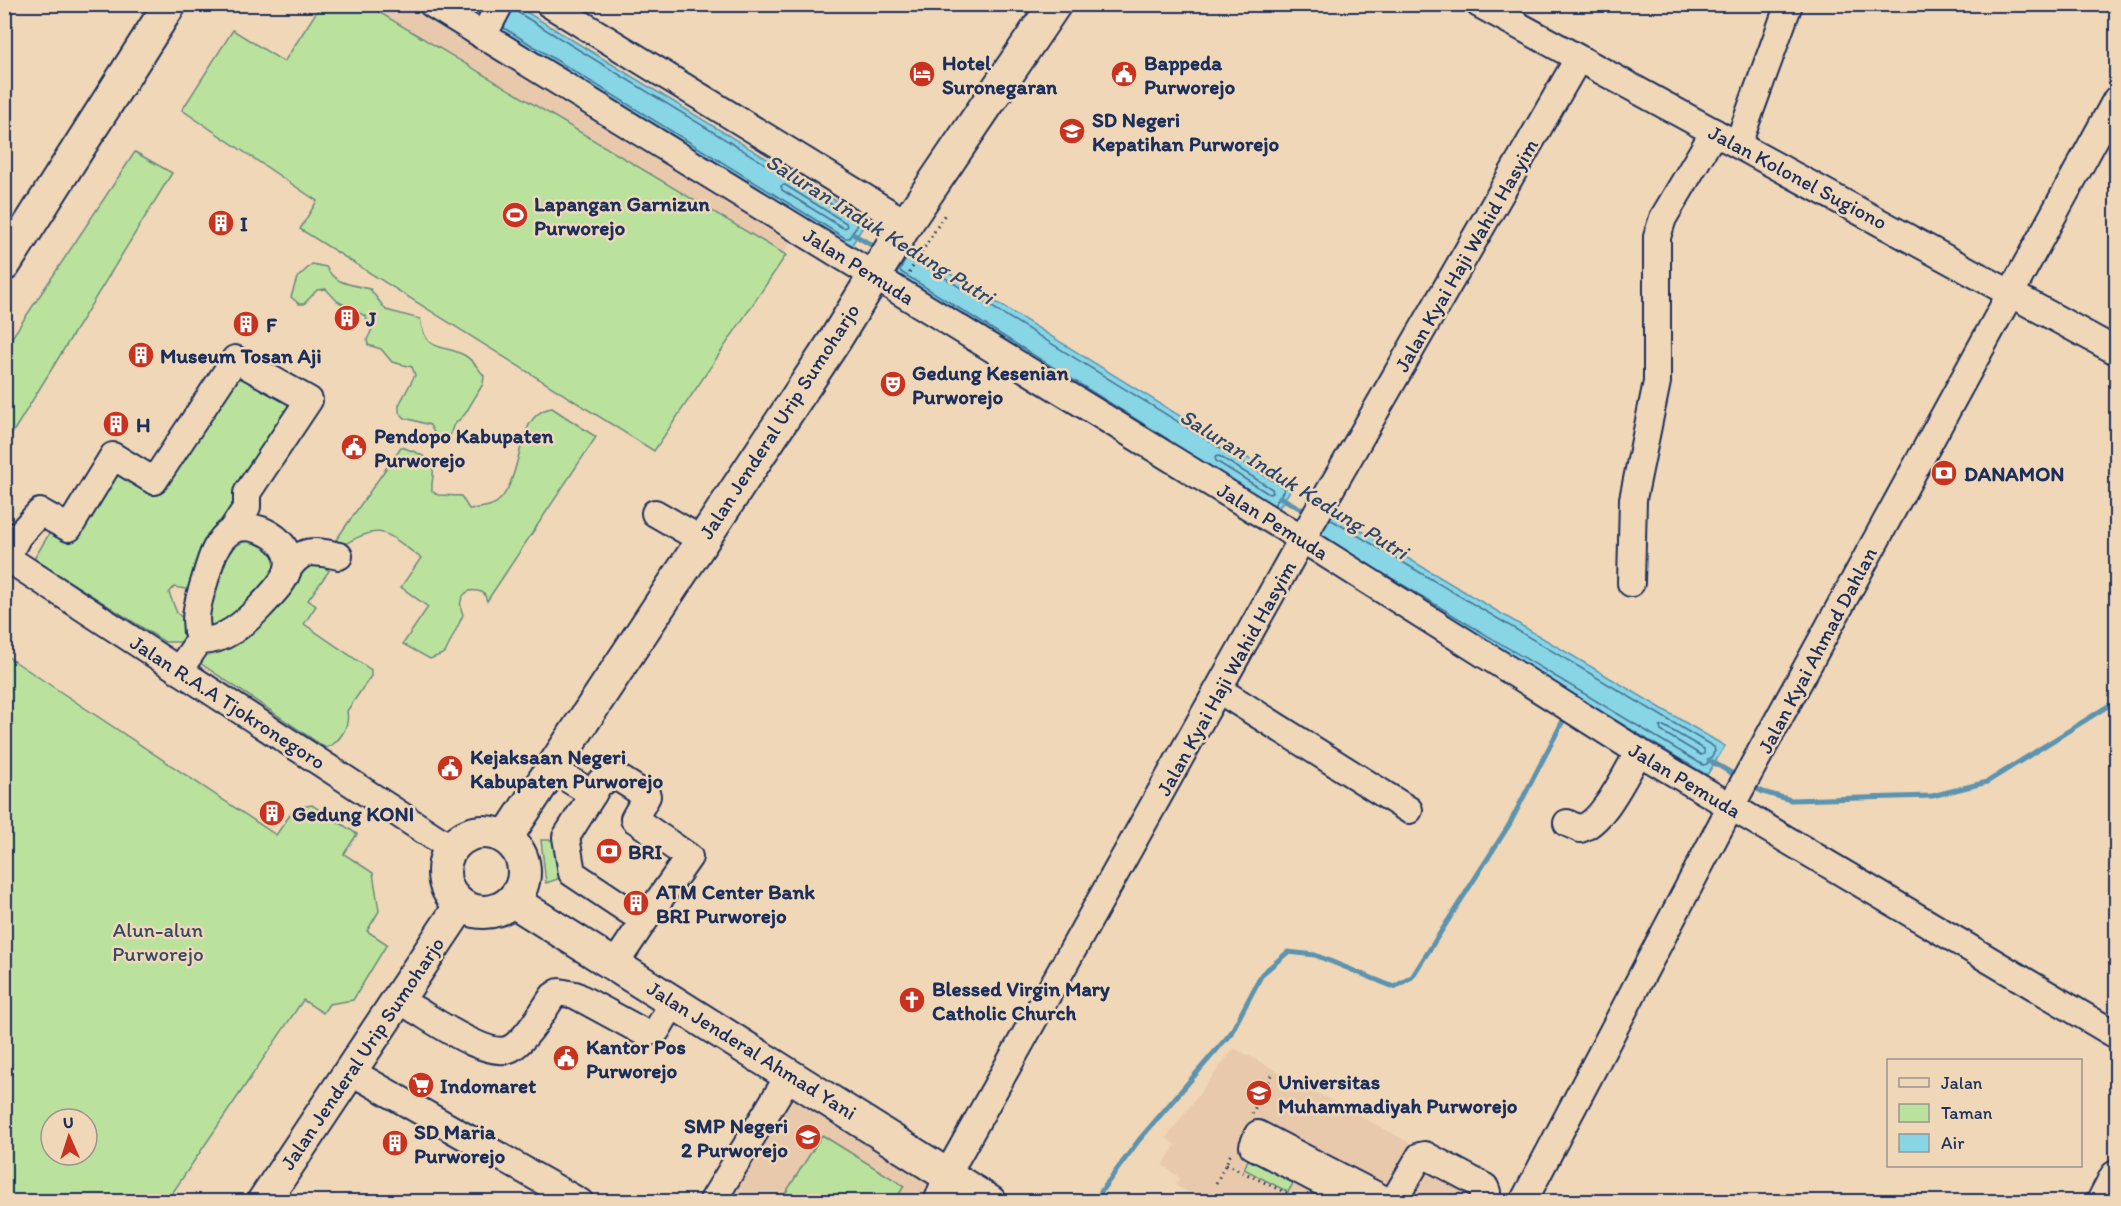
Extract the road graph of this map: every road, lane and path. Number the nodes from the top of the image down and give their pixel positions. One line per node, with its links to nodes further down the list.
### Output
1 (170, 4): 16 (main road)
2 (432, 4): 9 (street, Jalan Pemuda)
3 (500, 4): 9 (street)
4 (549, 4): 15 (street)
5 (1055, 4): 15 (main road, Jalan Jenderal Urip Sumoharjo)
6 (1451, 4): 8 (path)
7 (1789, 4): 13 (street)
8 (1470, 7): 10 (street, Jalan Kolonel Sugiono)
9 (485, 31): 17 (street, Jalan Pemuda)
10 (1578, 59): 12 (street, Jalan Kolonel Sugiono); 22 (street, Jalan Kyai Haji Wahid Hasyim)
11 (2116, 100): 18 (street, Jalan Kyai Ahmad Dahlan)
12 (1714, 132): 13 (street, Jalan Kolonel Sugiono); 27 (street)
13 (1738, 144): 18 (street, Jalan Kolonel Sugiono)
14 (950, 207): 17 (path)
15 (906, 224): 17 (main road, Jalan Jenderal Urip Sumoharjo)
16 (4, 265)
17 (886, 273): 22 (street, Jalan Pemuda); 23 (main road, Jalan Jenderal Urip Sumoharjo)
18 (2013, 293): 19 (street, Jalan Kolonel Sugiono); 34 (street, Jalan Kyai Ahmad Dahlan)
19 (2116, 351)
20 (655, 513): 23 (street)
21 (231, 531): 25 (street); 26 (street); 28 (street)
22 (1302, 539): 30 (street, Jalan Kyai Haji Wahid Hasyim); 31 (street, Jalan Pemuda)
23 (702, 540): 32 (main road, Jalan Jenderal Urip Sumoharjo)
24 (339, 556): 26 (street)
25 (6, 557): 29 (street, Jalan R.A.A Tjokronegoro)
26 (288, 569): 28 (street)
27 (1631, 583)
28 (199, 641): 29 (street)
29 (179, 670): 38 (street, Jalan R.A.A Tjokronegoro)
30 (1220, 690): 35 (street); 50 (street, Jalan Kyai Haji Wahid Hasyim)
31 (1639, 752): 34 (street, Jalan Pemuda); 36 (street)
32 (553, 770): 33 (street); 37 (main road, Jalan Jenderal Urip Sumoharjo)
33 (593, 794): 41 (street); 41 (street)
34 (1730, 808): 45 (street, Jalan Pemuda); 59 (street, Jalan Kyai Ahmad Dahlan)
35 (1409, 810)
36 (1567, 823)
37 (506, 838): 38 (main road); 39 (main road)
38 (452, 848): 40 (main road)
39 (513, 901): 40 (main road); 42 (main road, Jalan Jenderal Ahmad Yani)
40 (460, 905): 46 (main road, Jalan Jenderal Urip Sumoharjo)
41 (644, 921): 42 (street)
42 (615, 964): 43 (main road, Jalan Jenderal Ahmad Yani)
43 (674, 1001): 44 (street); 47 (main road, Jalan Jenderal Ahmad Yani)
44 (414, 1010)
45 (2116, 1035)
46 (350, 1071): 51 (main road, Jalan Jenderal Urip Sumoharjo); 52 (street)
47 (790, 1074): 50 (main road, Jalan Jenderal Ahmad Yani); 53 (street)
48 (1226, 1164): 55 (path)
49 (2116, 1177): 60 (main road)
50 (942, 1187): 54 (main road, Jalan Jenderal Ahmad Yani)
51 (263, 1202)
52 (580, 1202)
53 (712, 1202)
54 (990, 1202)
55 (1305, 1202)
56 (1360, 1202): 57 (street)
57 (1391, 1202): 58 (street)
58 (1482, 1202)
59 (1523, 1202)
60 (2103, 1202)

